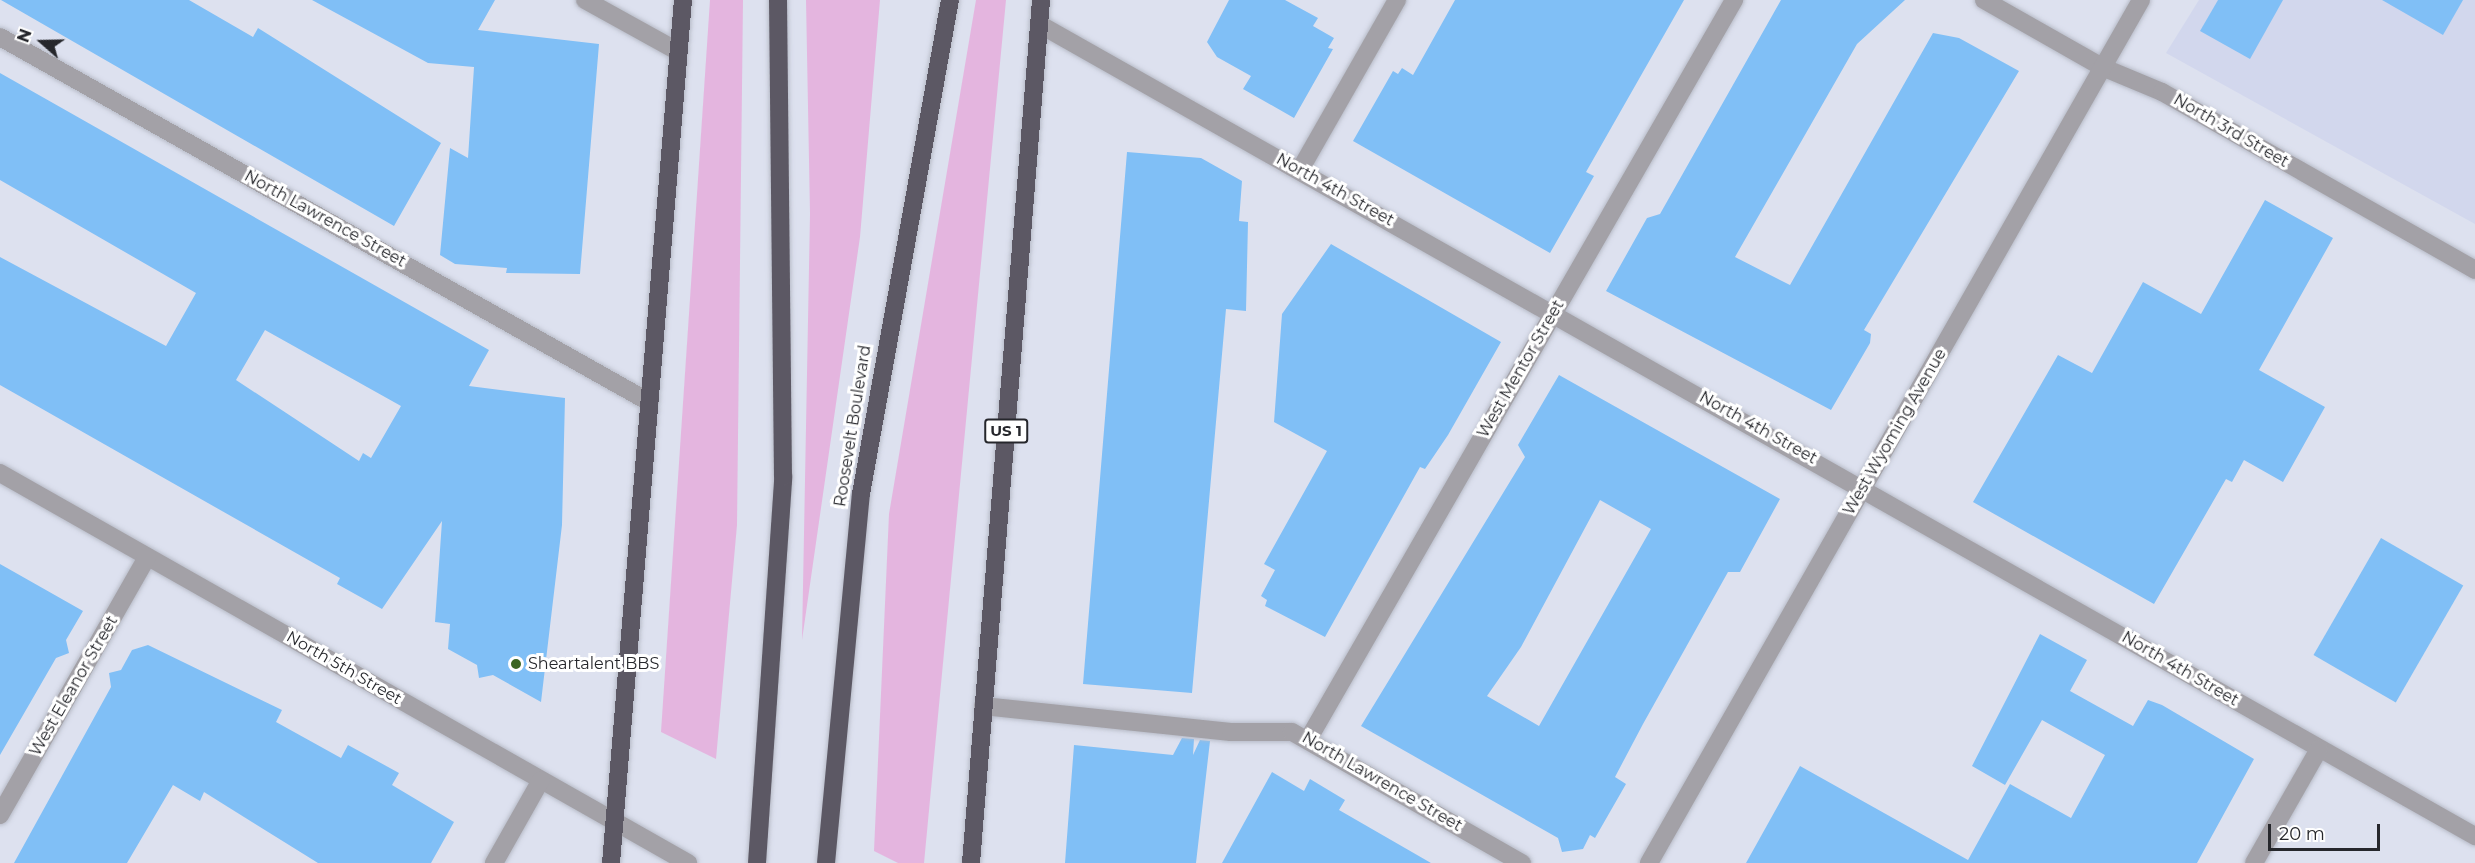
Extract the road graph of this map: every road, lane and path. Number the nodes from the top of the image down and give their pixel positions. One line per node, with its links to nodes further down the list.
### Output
1 (585, 0): 12 (street)
2 (683, 0): 12 (highway)
3 (778, 0): 31 (highway)
4 (950, 0): 32 (highway, Roosevelt Boulevard)
5 (1041, 0): 10 (highway, US 1)
6 (1397, 0): 14 (street)
7 (1734, 0): 16 (street, West Mentor Street)
8 (1984, 0): 13 (street, North 3rd Street)
9 (2141, 0): 13 (street, West Wyoming Avenue)
10 (1039, 24): 14 (street, North 4th Street); 21 (highway, US 1)
11 (0, 37): 17 (street, North Lawrence Street)
12 (679, 52): 17 (highway)
13 (2102, 67): 15 (street, North 3rd Street); 19 (street, West Wyoming Avenue)
14 (1300, 170): 16 (street, North 4th Street)
15 (2475, 270)
16 (1553, 313): 19 (street, North 4th Street); 22 (street, West Mentor Street)
17 (649, 402): 26 (highway)
18 (0, 473): 20 (street, North 5th Street)
19 (1863, 487): 23 (street, North 4th Street); 35 (street, West Wyoming Avenue)
20 (147, 556): 24 (street, North 5th Street); 25 (street, West Eleanor Street)
21 (983, 706): 22 (street, North Lawrence Street); 33 (highway, US 1)
22 (1309, 738): 34 (street, North Lawrence Street)
23 (2319, 749): 27 (street, North 4th Street); 36 (street)
24 (541, 780): 26 (street, North 5th Street); 28 (street)
25 (0, 815)
26 (615, 822): 29 (highway); 30 (street, North 5th Street)
27 (2475, 836)
28 (494, 863)
29 (611, 863)
30 (687, 863)
31 (757, 863)
32 (826, 863)
33 (970, 863)
34 (1522, 863)
35 (1649, 863)
36 (2254, 863)

